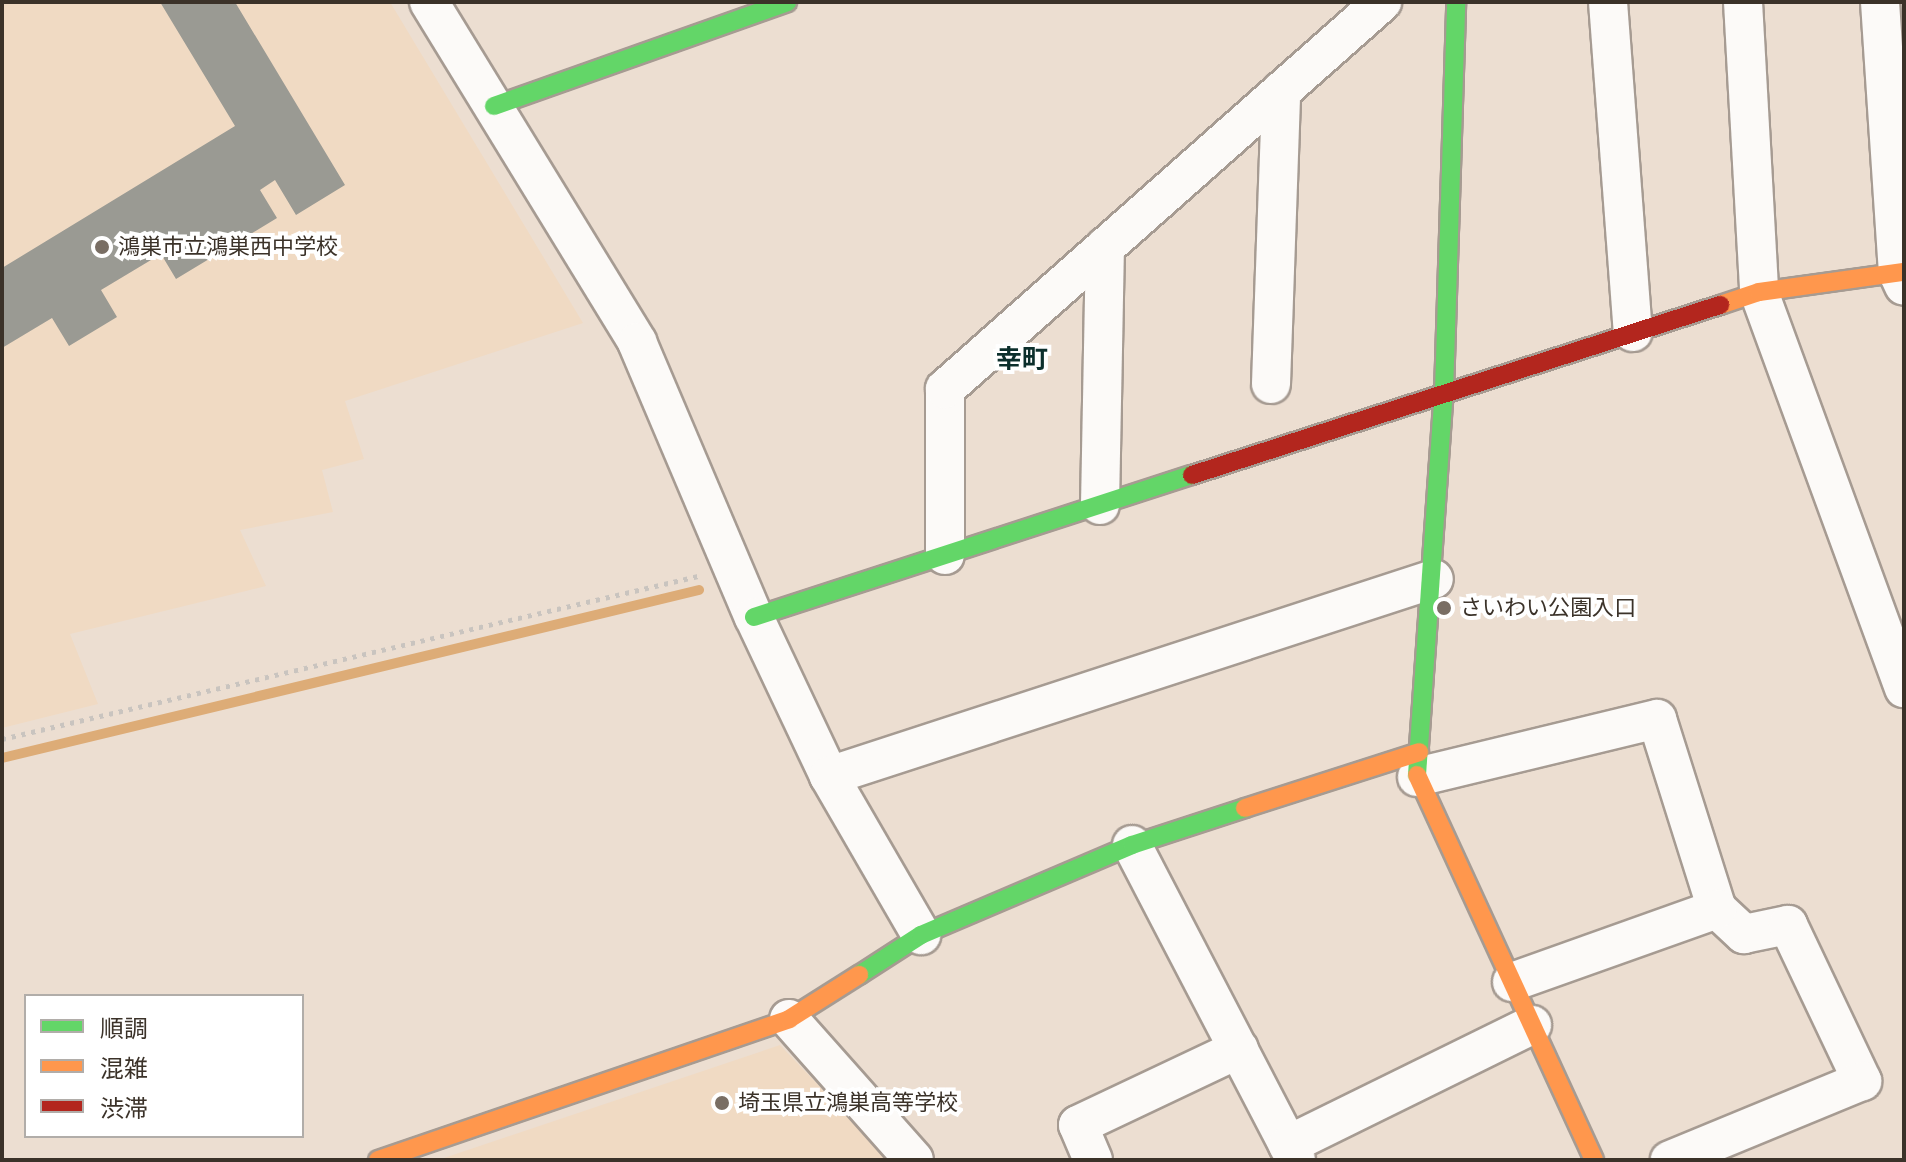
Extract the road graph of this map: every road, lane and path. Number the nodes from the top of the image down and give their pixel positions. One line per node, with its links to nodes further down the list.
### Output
1 (429, 2): 9 (street)
2 (787, 2): 9 (street)
3 (1382, 2): 8 (street)
4 (1456, 2): 15 (street)
5 (1608, 2): 13 (street)
6 (1743, 2): 12 (street)
7 (1880, 2): 11 (street)
8 (1281, 91): 10 (street); 14 (street)
9 (494, 106): 18 (street)
10 (1105, 247): 16 (street); 17 (street)
11 (1902, 277): 12 (street)
12 (1759, 292): 13 (street); 21 (street)
13 (1633, 332): 15 (street)
14 (1271, 384)
15 (1444, 392): 16 (street); 19 (street)
16 (1100, 505): 17 (street)
17 (945, 555): 20 (street)
18 (735, 567): 20 (street); 22 (path)
19 (1434, 579): 23 (street); 24 (street)
20 (754, 617): 24 (street)
21 (1903, 682)
22 (2, 739)
23 (1418, 764): 25 (street); 26 (street); 28 (street)
24 (829, 776): 27 (street)
25 (1132, 845): 27 (street); 31 (street)
26 (1717, 909): 28 (street); 37 (street)
27 (921, 935): 29 (street)
28 (1512, 982): 30 (street)
29 (789, 1019): 33 (street); 34 (street)
30 (1532, 1025): 32 (street); 36 (street)
31 (1239, 1049): 32 (street); 35 (street)
32 (1292, 1152)
33 (378, 1160)
34 (914, 1160)
35 (1093, 1160)
36 (1594, 1160)
37 (1670, 1160)

